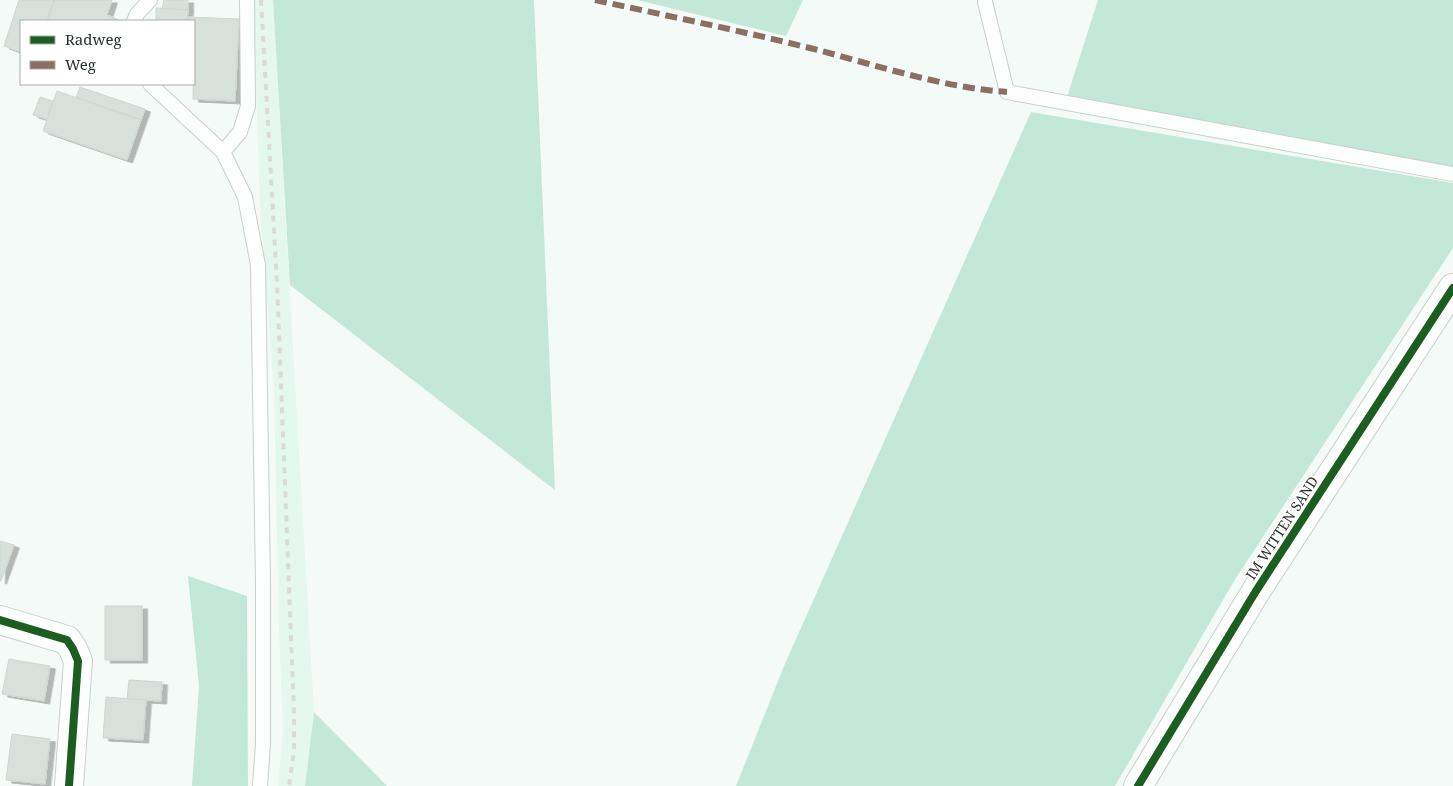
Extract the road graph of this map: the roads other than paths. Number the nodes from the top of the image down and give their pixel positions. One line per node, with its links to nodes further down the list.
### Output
1 (150, 0): 4 (lane)
2 (247, 0): 6 (lane)
3 (985, 2): 7 (lane)
4 (134, 20)
5 (151, 85): 6 (lane)
6 (223, 152): 11 (lane)
7 (1453, 174)
8 (1453, 288): 12 (street, IM WITTEN SAND)
9 (0, 620): 10 (street)
10 (69, 786)
11 (260, 786)
12 (1138, 786)

